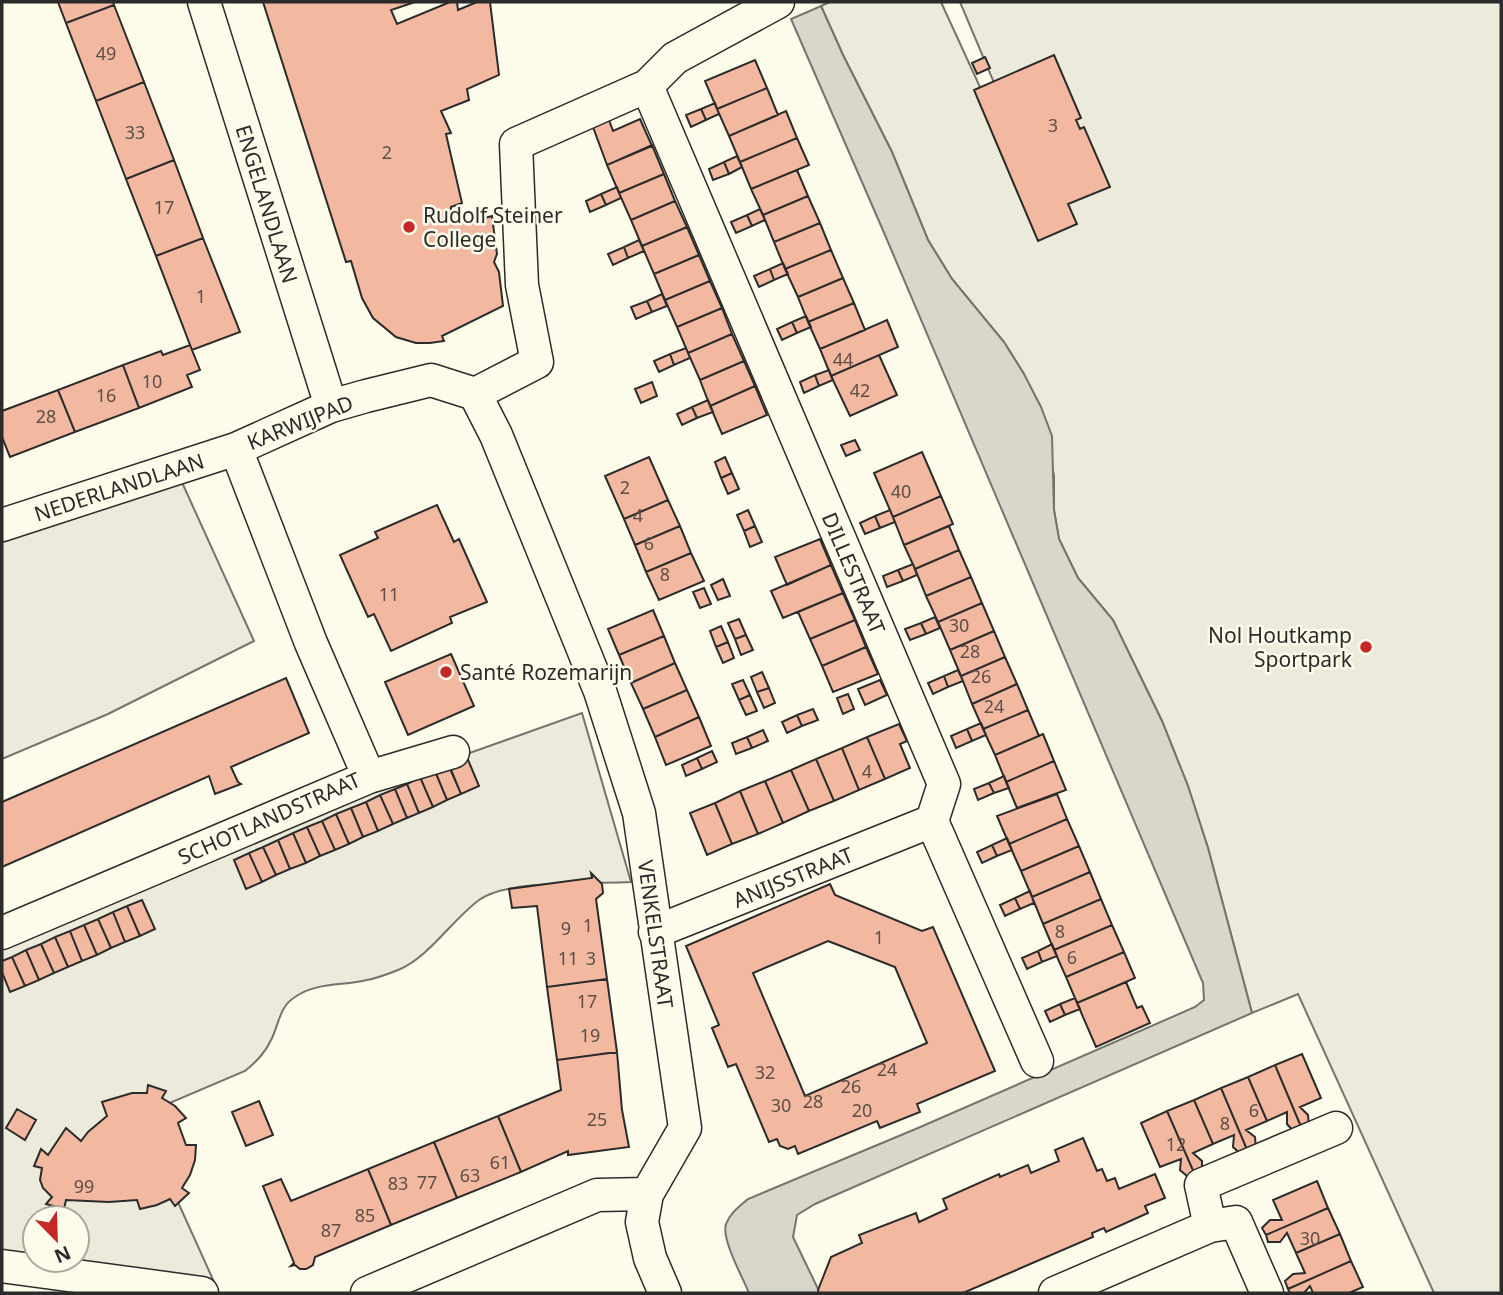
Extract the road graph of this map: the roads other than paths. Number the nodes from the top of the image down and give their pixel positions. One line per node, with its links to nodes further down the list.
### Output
1 (204, 2): 5 (street, ENGELANDLAAN)
2 (778, 2): 3 (street)
3 (647, 86): 4 (street); 10 (street, DILLESTRAAT)
4 (475, 394): 5 (street, KARWIJPAD); 11 (street, VENKELSTRAAT)
5 (331, 406): 6 (street, KARWIJPAD)
6 (236, 449): 7 (street, NEDERLANDLAAN); 9 (street, SCHOTLANDSTRAAT)
7 (2, 525)
8 (453, 752): 9 (street)
9 (369, 777): 12 (street, SCHOTLANDSTRAAT)
10 (932, 821): 11 (street, ANIJSSTRAAT); 13 (street)
11 (655, 932): 15 (street, VENKELSTRAAT)
12 (2, 933)
13 (1037, 1060)
14 (1336, 1128): 16 (street)
15 (647, 1194): 20 (street); 21 (street)
16 (1210, 1226): 22 (street); 23 (street)
17 (2, 1266): 18 (street)
18 (56, 1284): 19 (street)
19 (202, 1293)
20 (367, 1293)
21 (665, 1293)
22 (1055, 1293)
23 (1266, 1293)

